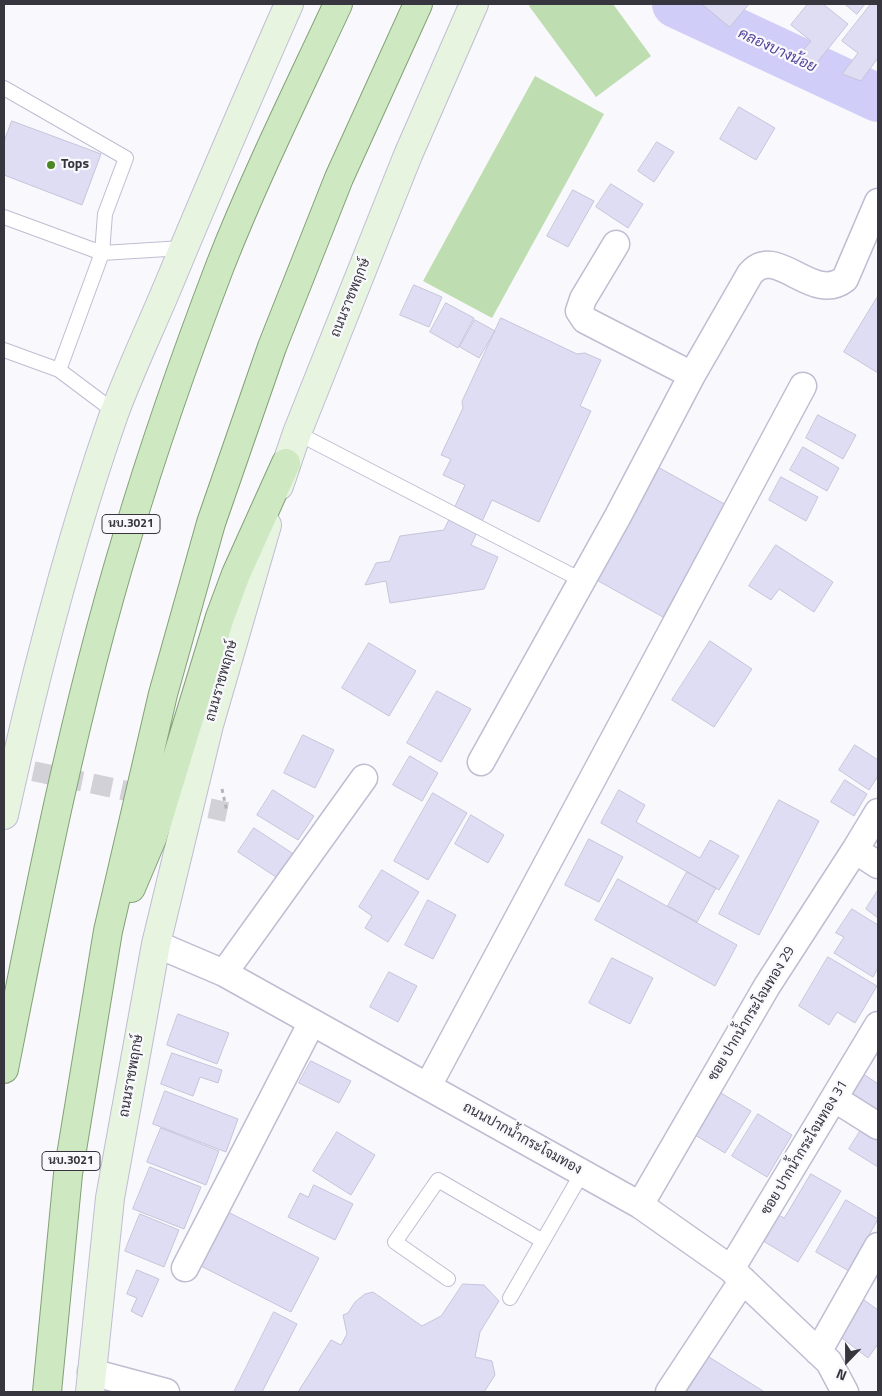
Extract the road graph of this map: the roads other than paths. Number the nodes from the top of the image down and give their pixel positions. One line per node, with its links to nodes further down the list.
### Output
1 (290, 4): 9 (main road, นบ.3021)
2 (338, 4): 30 (main road, นบ.3021)
3 (418, 4): 25 (main road, นบ.3021)
4 (474, 4): 16 (main road, ถนนราชพฤกษ์ / นบ.3021)
5 (4, 88): 10 (lane)
6 (878, 202): 13 (street)
7 (4, 216): 10 (lane)
8 (616, 244): 13 (street)
9 (183, 248): 10 (lane); 15 (main road, นบ.3021)
10 (102, 253): 12 (lane)
11 (4, 350): 12 (lane)
12 (59, 370): 15 (lane)
13 (692, 375): 18 (street)
14 (803, 386): 31 (street)
15 (115, 412): 22 (main road, นบ.3021)
16 (297, 433): 17 (main road, ถนนราชพฤกษ์ / นบ.3021); 18 (lane)
17 (286, 463): 25 (main road); 26 (main road, ถนนราชพฤกษ์ / นบ.3021)
18 (582, 581): 19 (street)
19 (481, 762)
20 (364, 778): 27 (street)
21 (878, 812): 23 (street, ซอย ปากน้ำกระโจมทอง 29)
22 (4, 815)
23 (855, 850): 24 (street); 35 (street, ซอย ปากน้ำกระโจมทอง 29)
24 (878, 865)
25 (108, 931): 44 (main road, นบ.3021)
26 (156, 944): 27 (street, ถนนปากน้ำกระโจมทอง); 43 (main road, ถนนราชพฤกษ์ / นบ.3021)
27 (224, 974): 28 (street, ถนนปากน้ำกระโจมทอง)
28 (312, 1022): 31 (street, ถนนปากน้ำกระโจมทอง); 38 (street)
29 (878, 1025): 32 (street, ซอย ปากน้ำกระโจมทอง 31)
30 (4, 1069)
31 (428, 1086): 34 (street, ถนนปากน้ำกระโจมทอง)
32 (835, 1099): 33 (street); 39 (street, ซอย ปากน้ำกระโจมทอง 31)
33 (878, 1126)
34 (582, 1173): 35 (street, ถนนปากน้ำกระโจมทอง); 36 (lane)
35 (640, 1205): 39 (street, ถนนปากน้ำกระโจมทอง)
36 (543, 1241): 40 (lane); 41 (lane)
37 (878, 1246): 42 (street)
38 (185, 1268)
39 (737, 1275): 42 (street, ถนนปากน้ำกระโจมทอง); 46 (street, ซอย ปากน้ำกระโจมทอง 31)
40 (448, 1279)
41 (510, 1298)
42 (818, 1352): 47 (street, ถนนปากน้ำกระโจมทอง)
43 (90, 1382): 45 (street)
44 (47, 1392)
45 (166, 1392)
46 (669, 1392)
47 (845, 1392)

